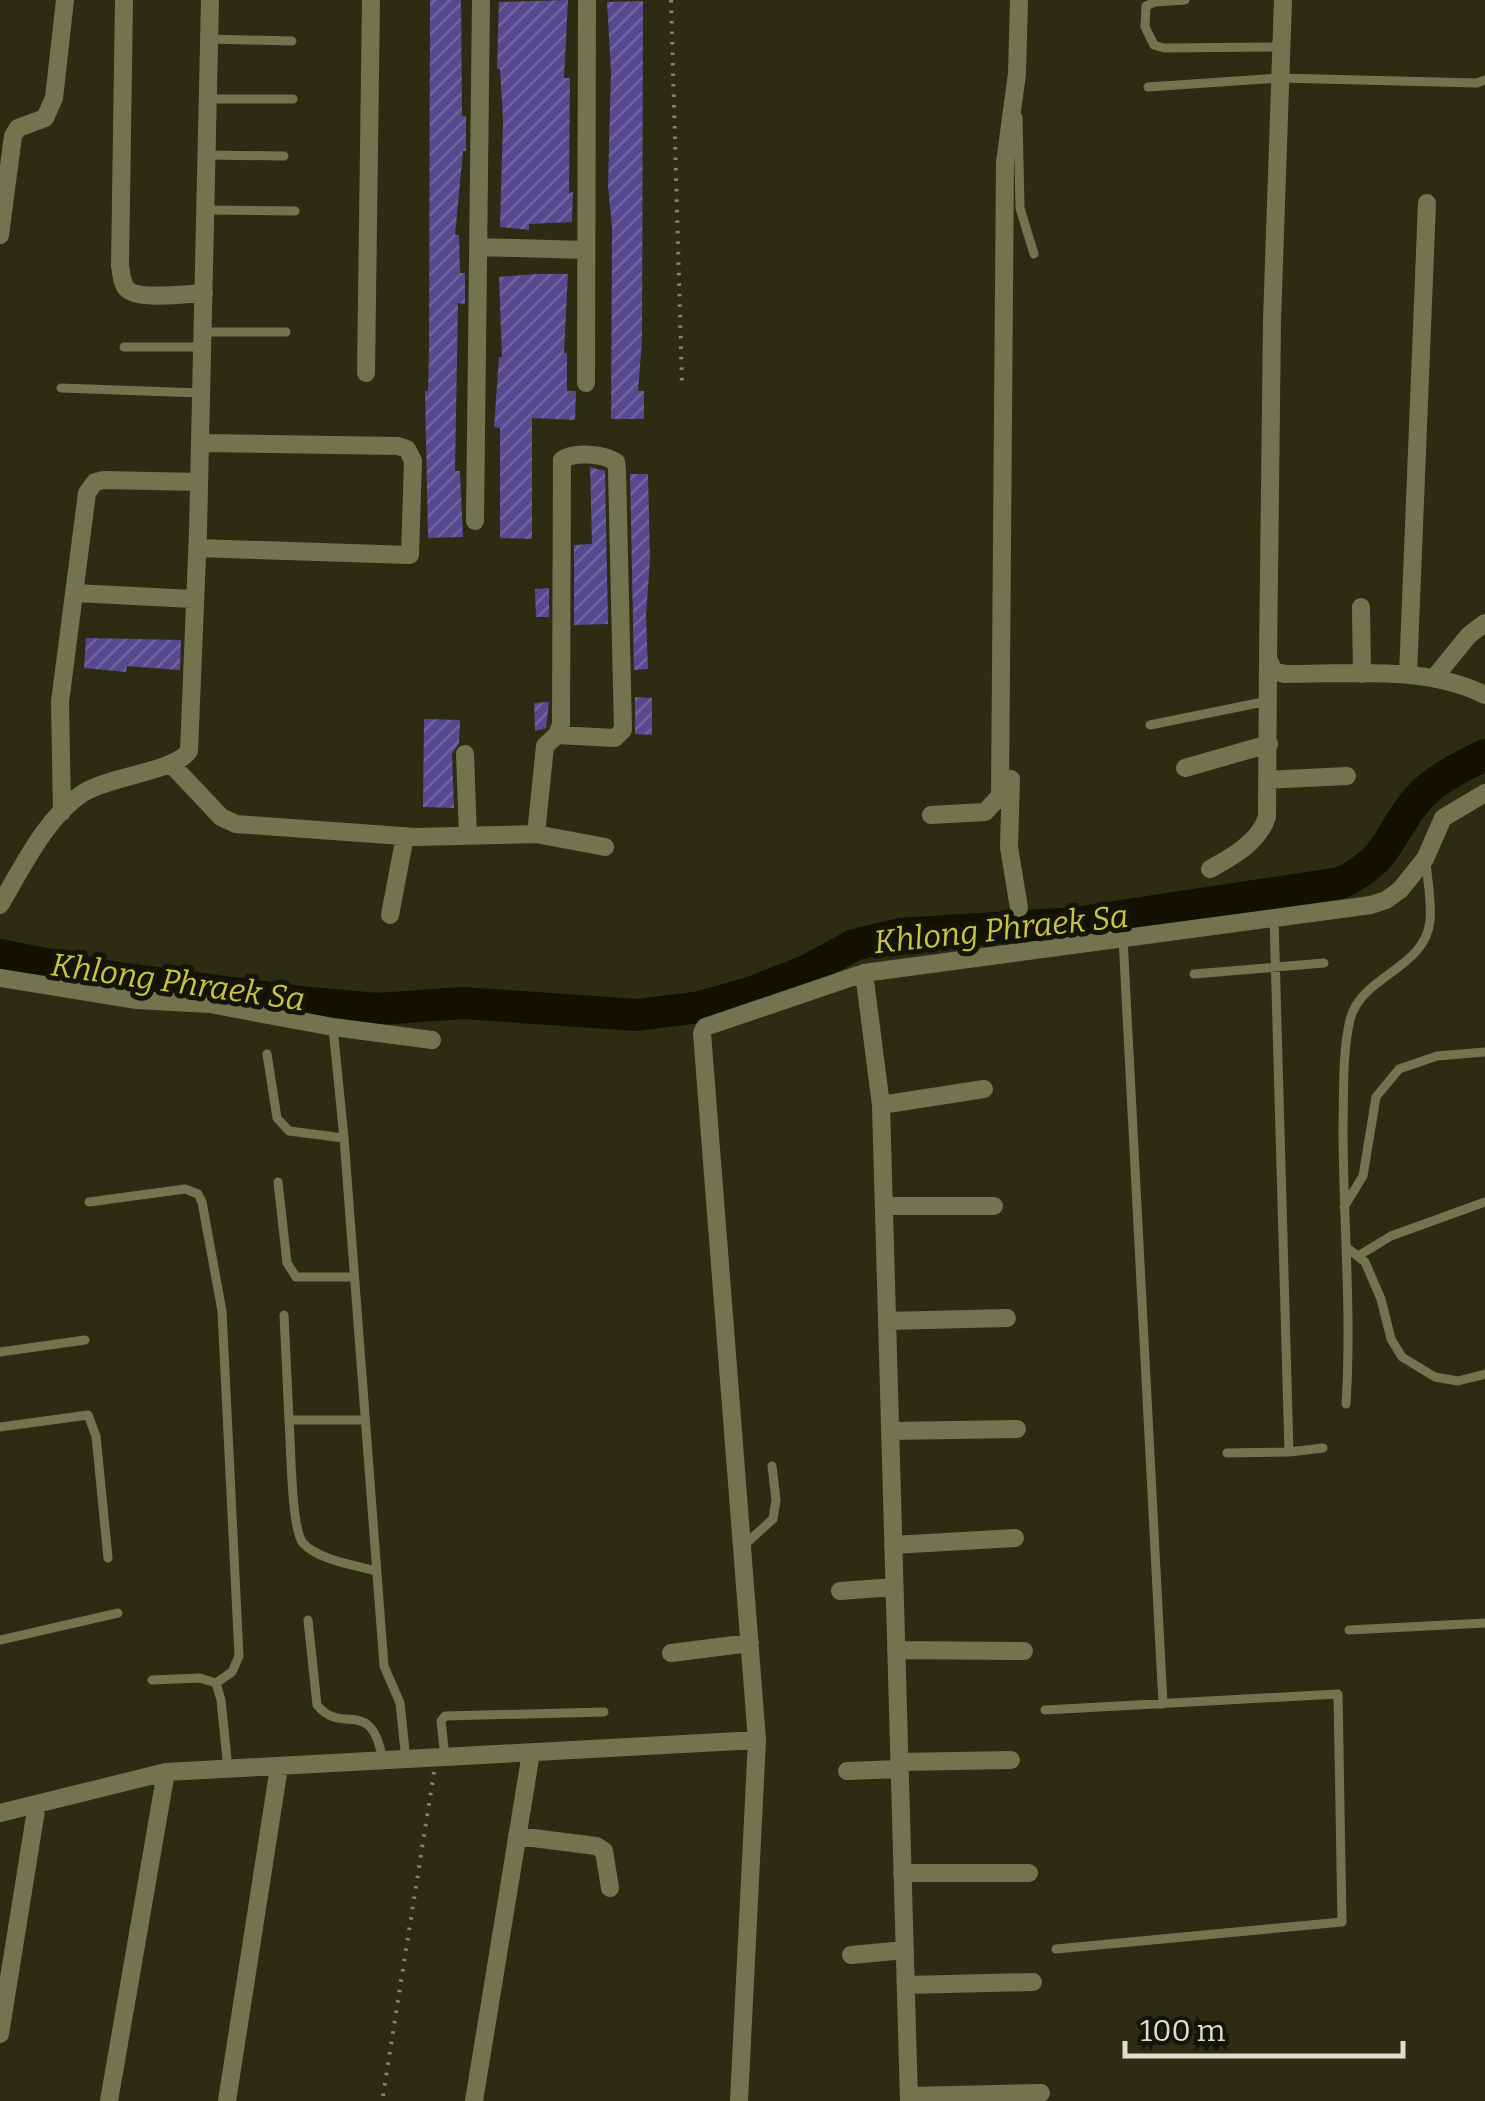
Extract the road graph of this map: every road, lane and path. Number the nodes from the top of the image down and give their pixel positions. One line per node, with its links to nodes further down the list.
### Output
1 (65, 0): 25 (street)
2 (124, 0): 29 (street)
3 (210, 0): 11 (street)
4 (371, 0): 33 (street)
5 (480, 0): 26 (street)
6 (587, 0): 27 (street)
7 (672, 0): 35 (path)
8 (1019, 0): 14 (street)
9 (1185, 0): 13 (lane)
10 (1283, 0): 13 (street)
11 (209, 38): 12 (lane); 18 (street)
12 (292, 41)
13 (1282, 47): 15 (street)
14 (1017, 74): 28 (lane); 54 (street)
15 (1280, 78): 16 (lane); 17 (lane); 46 (street)
16 (1485, 80)
17 (1148, 87)
18 (208, 98): 19 (lane); 20 (street)
19 (292, 99)
20 (206, 156): 21 (lane); 23 (street)
21 (284, 156)
22 (1427, 204): 48 (street)
23 (205, 210): 24 (lane); 29 (street)
24 (294, 211)
25 (0, 235)
26 (478, 248): 27 (street); 40 (street)
27 (584, 250): 34 (street)
28 (1034, 254)
29 (204, 294): 31 (street)
30 (286, 332): 31 (lane)
31 (202, 340): 32 (lane); 37 (street)
32 (124, 346)
33 (366, 373)
34 (586, 384)
35 (682, 385)
36 (61, 388): 37 (lane)
37 (200, 393): 38 (street)
38 (200, 443): 39 (street); 41 (street)
39 (199, 482): 41 (street); 42 (street)
40 (474, 521)
41 (198, 548): 43 (street)
42 (75, 593): 43 (street); 62 (street)
43 (193, 599): 57 (street)
44 (1361, 608): 47 (street)
45 (1485, 623): 49 (street)
46 (1268, 659): 47 (street); 51 (street)
47 (1362, 674): 48 (street)
48 (1408, 675): 49 (street)
49 (1434, 678): 50 (street)
50 (1485, 696)
51 (1268, 701): 52 (lane); 55 (street)
52 (1150, 725)
53 (557, 735): 53 (street); 64 (street)
54 (1001, 741): 63 (street); 71 (street)
55 (1268, 744): 58 (street); 60 (street)
56 (464, 754): 66 (street)
57 (172, 765): 62 (street); 65 (street)
58 (1185, 768)
59 (1347, 776): 60 (street)
60 (1267, 780): 69 (street)
61 (1485, 794): 68 (street)
62 (62, 812): 70 (street)
63 (931, 815)
64 (536, 834): 66 (street); 67 (street)
65 (405, 836): 66 (street); 72 (street)
66 (468, 836)
67 (605, 846)
68 (1426, 859): 73 (street); 92 (lane)
69 (1210, 869)
70 (0, 905)
71 (1019, 908)
72 (390, 915)
73 (1274, 918): 74 (street); 76 (lane)
74 (1122, 938): 77 (street); 130 (lane)
75 (1324, 963): 76 (lane)
76 (1275, 967): 78 (lane); 109 (lane)
77 (864, 972): 85 (street); 114 (street)
78 (1194, 974)
79 (0, 978): 80 (street)
80 (333, 1027): 81 (street); 86 (lane)
81 (432, 1040)
82 (1485, 1052): 92 (lane)
83 (267, 1054): 86 (lane)
84 (984, 1089): 85 (street)
85 (881, 1105): 90 (street)
86 (344, 1138): 95 (lane)
87 (278, 1182): 95 (lane)
88 (89, 1202): 129 (lane)
89 (1485, 1202): 94 (lane)
90 (884, 1206): 91 (street); 98 (street)
91 (994, 1206)
92 (1343, 1209): 93 (lane)
93 (1346, 1247): 94 (lane); 102 (lane)
94 (1358, 1256): 101 (lane)
95 (353, 1277): 104 (lane)
96 (284, 1316): 103 (lane)
97 (1007, 1318): 98 (street)
98 (887, 1321): 107 (street)
99 (85, 1340): 100 (lane)
100 (0, 1352)
101 (1485, 1374)
102 (1346, 1404)
103 (290, 1420): 104 (lane); 116 (lane)
104 (364, 1420): 116 (lane)
105 (0, 1427): 115 (lane)
106 (1016, 1429): 107 (street)
107 (890, 1431): 113 (street)
108 (1323, 1448): 109 (lane)
109 (1289, 1452): 110 (lane)
110 (1227, 1453)
111 (772, 1466): 114 (lane)
112 (1015, 1538): 113 (street)
113 (893, 1545): 117 (street)
114 (742, 1548): 124 (street)
115 (108, 1558)
116 (376, 1571): 136 (lane)
117 (894, 1587): 118 (street); 125 (street)
118 (840, 1590)
119 (118, 1614): 123 (lane)
120 (308, 1620): 138 (lane)
121 (1485, 1623): 122 (lane)
122 (1350, 1630)
123 (0, 1640)
124 (750, 1643): 127 (street); 133 (street)
125 (896, 1650): 126 (street); 139 (street)
126 (1024, 1650)
127 (671, 1653)
128 (152, 1680): 129 (lane)
129 (216, 1683): 141 (lane)
130 (1163, 1704): 131 (lane); 150 (lane)
131 (1045, 1710)
132 (604, 1712): 135 (lane)
133 (757, 1740): 134 (street); 162 (street)
134 (531, 1753): 135 (street); 146 (street)
135 (440, 1758): 136 (street); 157 (path)
136 (406, 1760): 138 (street)
137 (1012, 1760): 139 (street)
138 (383, 1761): 140 (street)
139 (899, 1765): 142 (street); 147 (street)
140 (280, 1767): 141 (street); 160 (street)
141 (228, 1769): 143 (street)
142 (847, 1771)
143 (166, 1772): 144 (street); 159 (street)
144 (37, 1804): 145 (street); 155 (street)
145 (0, 1813)
146 (518, 1836): 149 (street); 161 (street)
147 (902, 1873): 148 (street); 151 (street)
148 (1029, 1873)
149 (610, 1888)
150 (1056, 1948)
151 (905, 1950): 152 (street); 154 (street)
152 (851, 1954)
153 (1032, 1982): 154 (street)
154 (906, 1985): 158 (street)
155 (0, 2034)
156 (1042, 2093): 158 (street)
157 (383, 2096)
158 (909, 2099)
159 (109, 2101)
160 (227, 2101)
161 (474, 2101)
162 (740, 2101)

